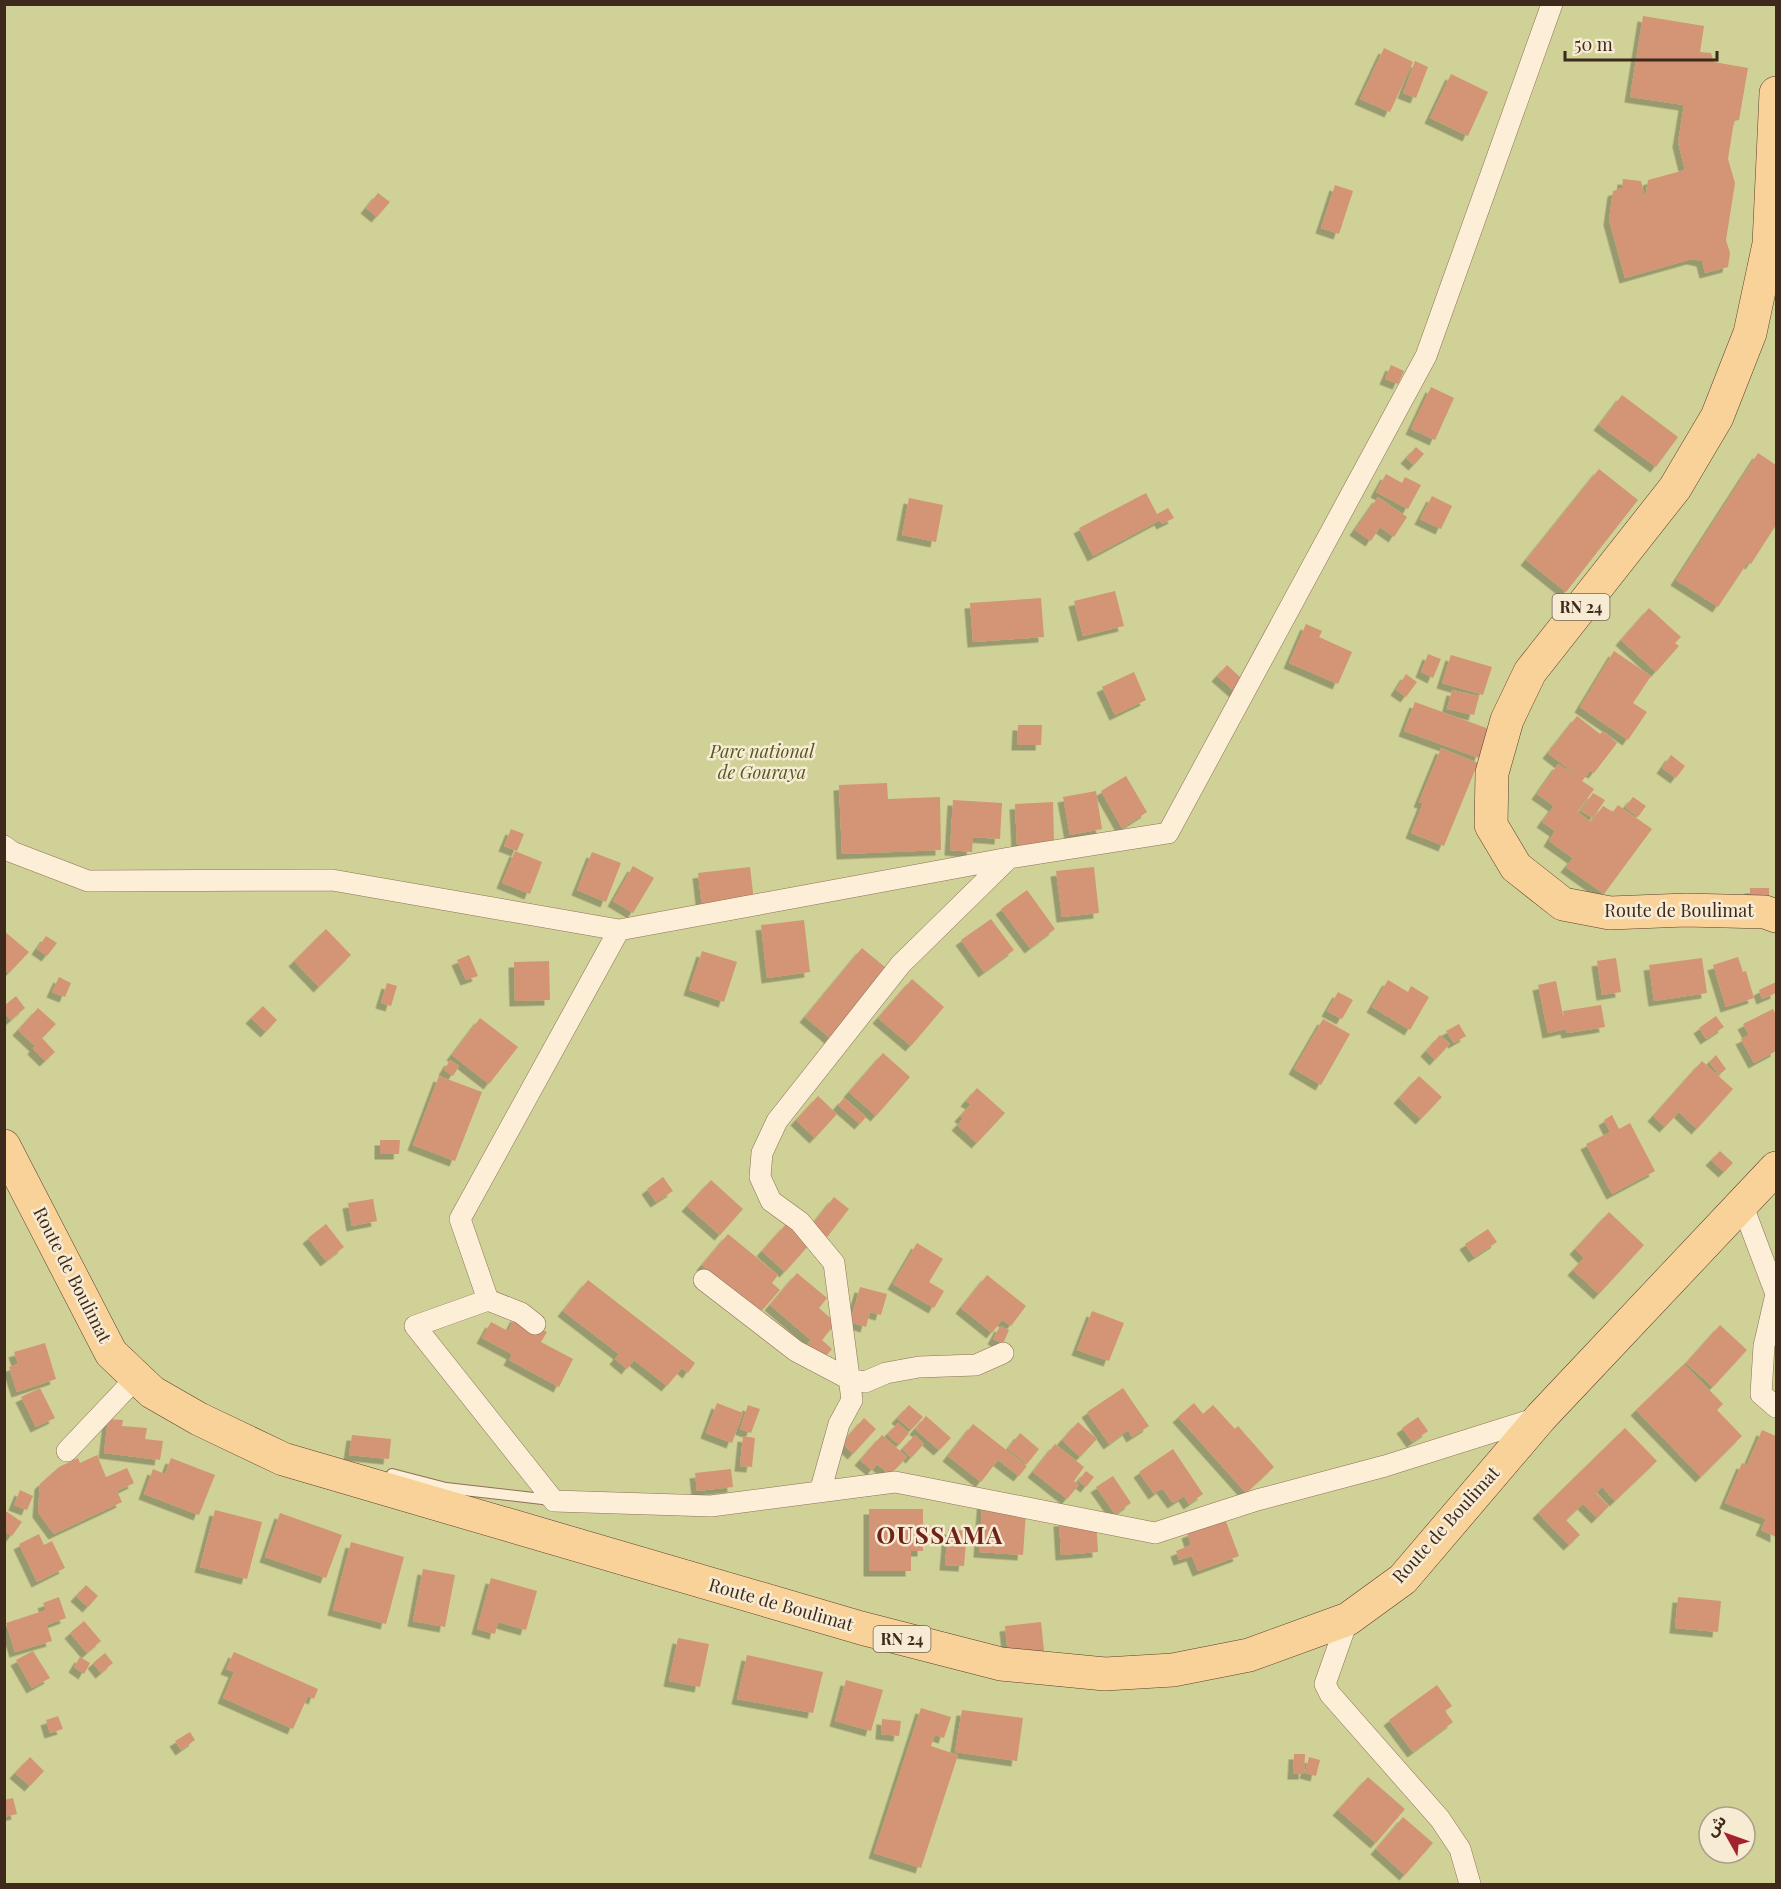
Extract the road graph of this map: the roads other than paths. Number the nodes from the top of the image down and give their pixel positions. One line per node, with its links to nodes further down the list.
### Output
1 (1552, 4): 4 (street)
2 (1776, 93): 5 (main road, Route de Boulimat / RN 24)
3 (4, 846): 6 (street)
4 (1009, 858): 6 (street); 16 (street)
5 (1776, 916)
6 (619, 930): 12 (street)
7 (4, 1146): 15 (main road, Route de Boulimat / RN 24)
8 (1776, 1168): 9 (main road, Route de Boulimat / RN 24)
9 (1742, 1204): 11 (street); 18 (main road, Route de Boulimat / RN 24)
10 (705, 1280): 16 (street)
11 (1776, 1294): 17 (street)
12 (488, 1300): 13 (street); 22 (street)
13 (535, 1324)
14 (1003, 1353): 16 (street)
15 (137, 1377): 19 (street); 23 (main road, Route de Boulimat / RN 24)
16 (851, 1380): 21 (street)
17 (1776, 1407)
18 (1541, 1417): 21 (street); 23 (main road, Route de Boulimat / RN 24)
19 (67, 1451)
20 (376, 1470): 22 (lane)
21 (820, 1492): 22 (street)
22 (554, 1501)
23 (1348, 1619): 24 (street)
24 (1470, 1884)

